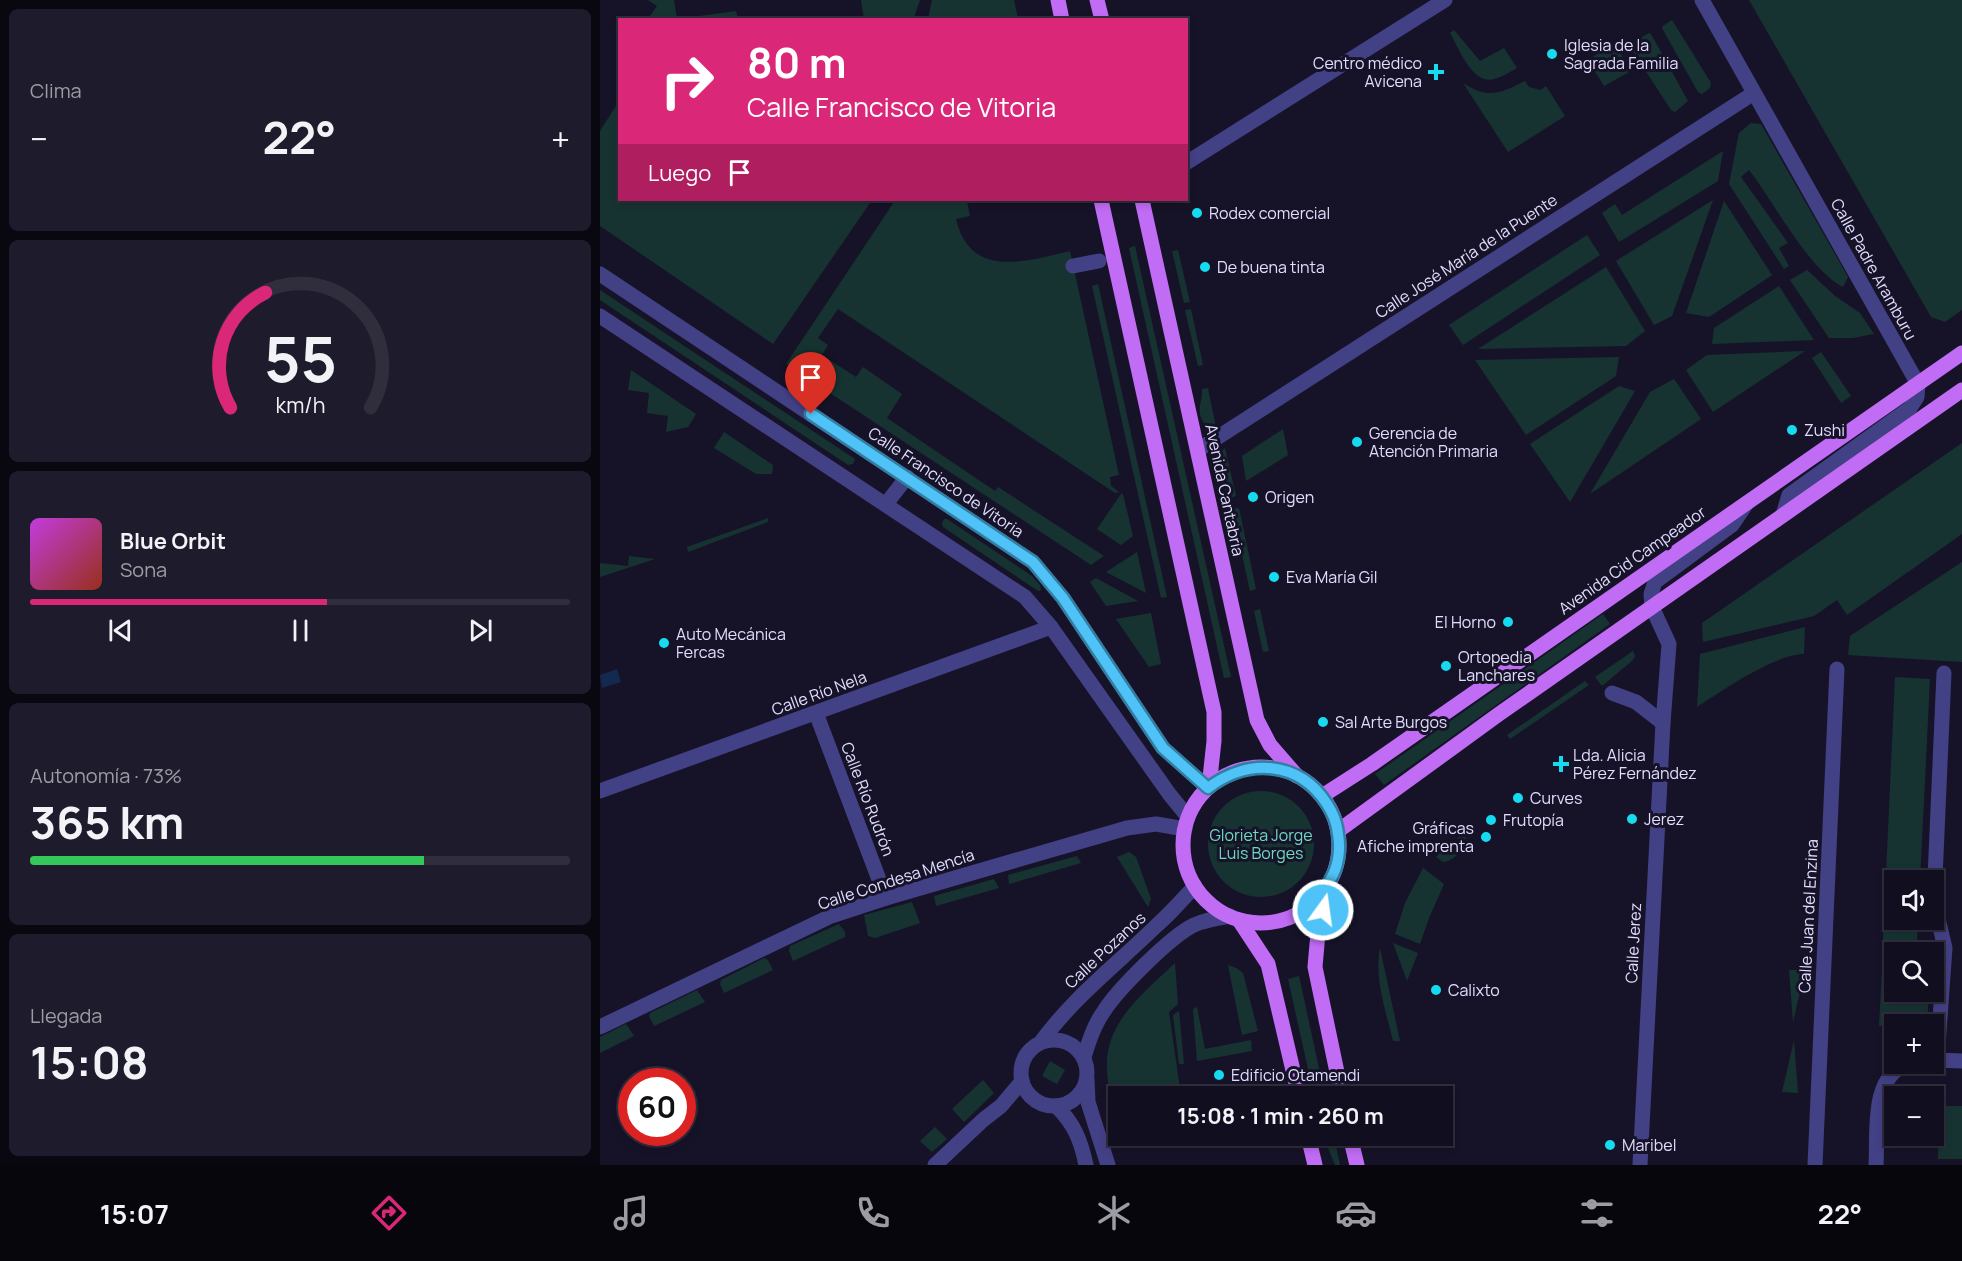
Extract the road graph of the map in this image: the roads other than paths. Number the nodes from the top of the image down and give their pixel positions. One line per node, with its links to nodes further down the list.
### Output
1 (1058, 0): 5 (main road)
2 (1097, 0): 6 (main road)
3 (1444, 0): 8 (street)
4 (1702, 0): 7 (street, Calle Padre Aramburu)
5 (1062, 18)
6 (1102, 18)
7 (1754, 93): 16 (street, Calle Padre Aramburu); 18 (street, Calle José María de la Puente)
8 (1188, 162)
9 (1101, 201): 31 (main road)
10 (1142, 201): 18 (main road, Avenida Cantabria)
11 (1099, 261): 12 (street)
12 (1073, 266)
13 (600, 274): 19 (street, Calle Francisco de Vitoria)
14 (600, 316): 21 (street)
15 (1962, 353): 16 (main road, Avenida Cid Campeador)
16 (1918, 384): 20 (main road, Avenida Cid Campeador); 22 (street)
17 (1962, 390): 22 (main road)
18 (1198, 450): 30 (main road, Avenida Cantabria)
19 (907, 477): 21 (street); 31 (street, Calle Francisco de Vitoria)
20 (1749, 500): 23 (street); 33 (main road, Avenida Cid Campeador)
21 (886, 504): 24 (street)
22 (1783, 515): 23 (main road)
23 (1652, 607): 29 (street, Calle Jerez); 35 (main road)
24 (1051, 627): 28 (street, Calle Río Nela); 34 (street)
25 (1837, 669): 63 (street, Calle Juan del Enzina)
26 (1944, 673): 36 (street)
27 (1612, 693): 29 (street)
28 (816, 713): 32 (street, Calle Río Nela); 39 (street, Calle Río Rudrón)
29 (1663, 723): 62 (street, Calle Jerez)
30 (1297, 776): 31 (main road); 33 (main road)
31 (1208, 788): 34 (main road)
32 (600, 792)
33 (1322, 796): 35 (main road)
34 (1187, 823): 37 (main road); 39 (street, Calle Condesa Mencía)
35 (1338, 831): 38 (main road)
36 (1935, 870)
37 (1195, 886): 40 (main road); 44 (street, Calle Pozanos)
38 (1328, 886): 40 (main road); 52 (main road)
39 (886, 898): 43 (street, Calle Condesa Mencía)
40 (1234, 918): 45 (street); 51 (main road)
41 (1941, 930): 42 (street)
42 (1940, 1014)
43 (600, 1027)
44 (1041, 1042): 45 (street); 50 (street)
45 (1084, 1058): 49 (street)
46 (1944, 1060): 47 (street)
47 (1962, 1061)
48 (1890, 1074): 64 (street)
49 (1087, 1076): 53 (street); 59 (street)
50 (1022, 1081): 53 (street); 54 (street)
51 (1297, 1086)
52 (1339, 1086)
53 (1049, 1105): 54 (street); 58 (street)
54 (1001, 1106): 57 (street)
55 (1310, 1146): 60 (main road)
56 (1352, 1146): 61 (main road)
57 (935, 1165)
58 (1086, 1165)
59 (1108, 1165)
60 (1315, 1165)
61 (1357, 1165)
62 (1640, 1165)
63 (1815, 1165)
64 (1876, 1165)

